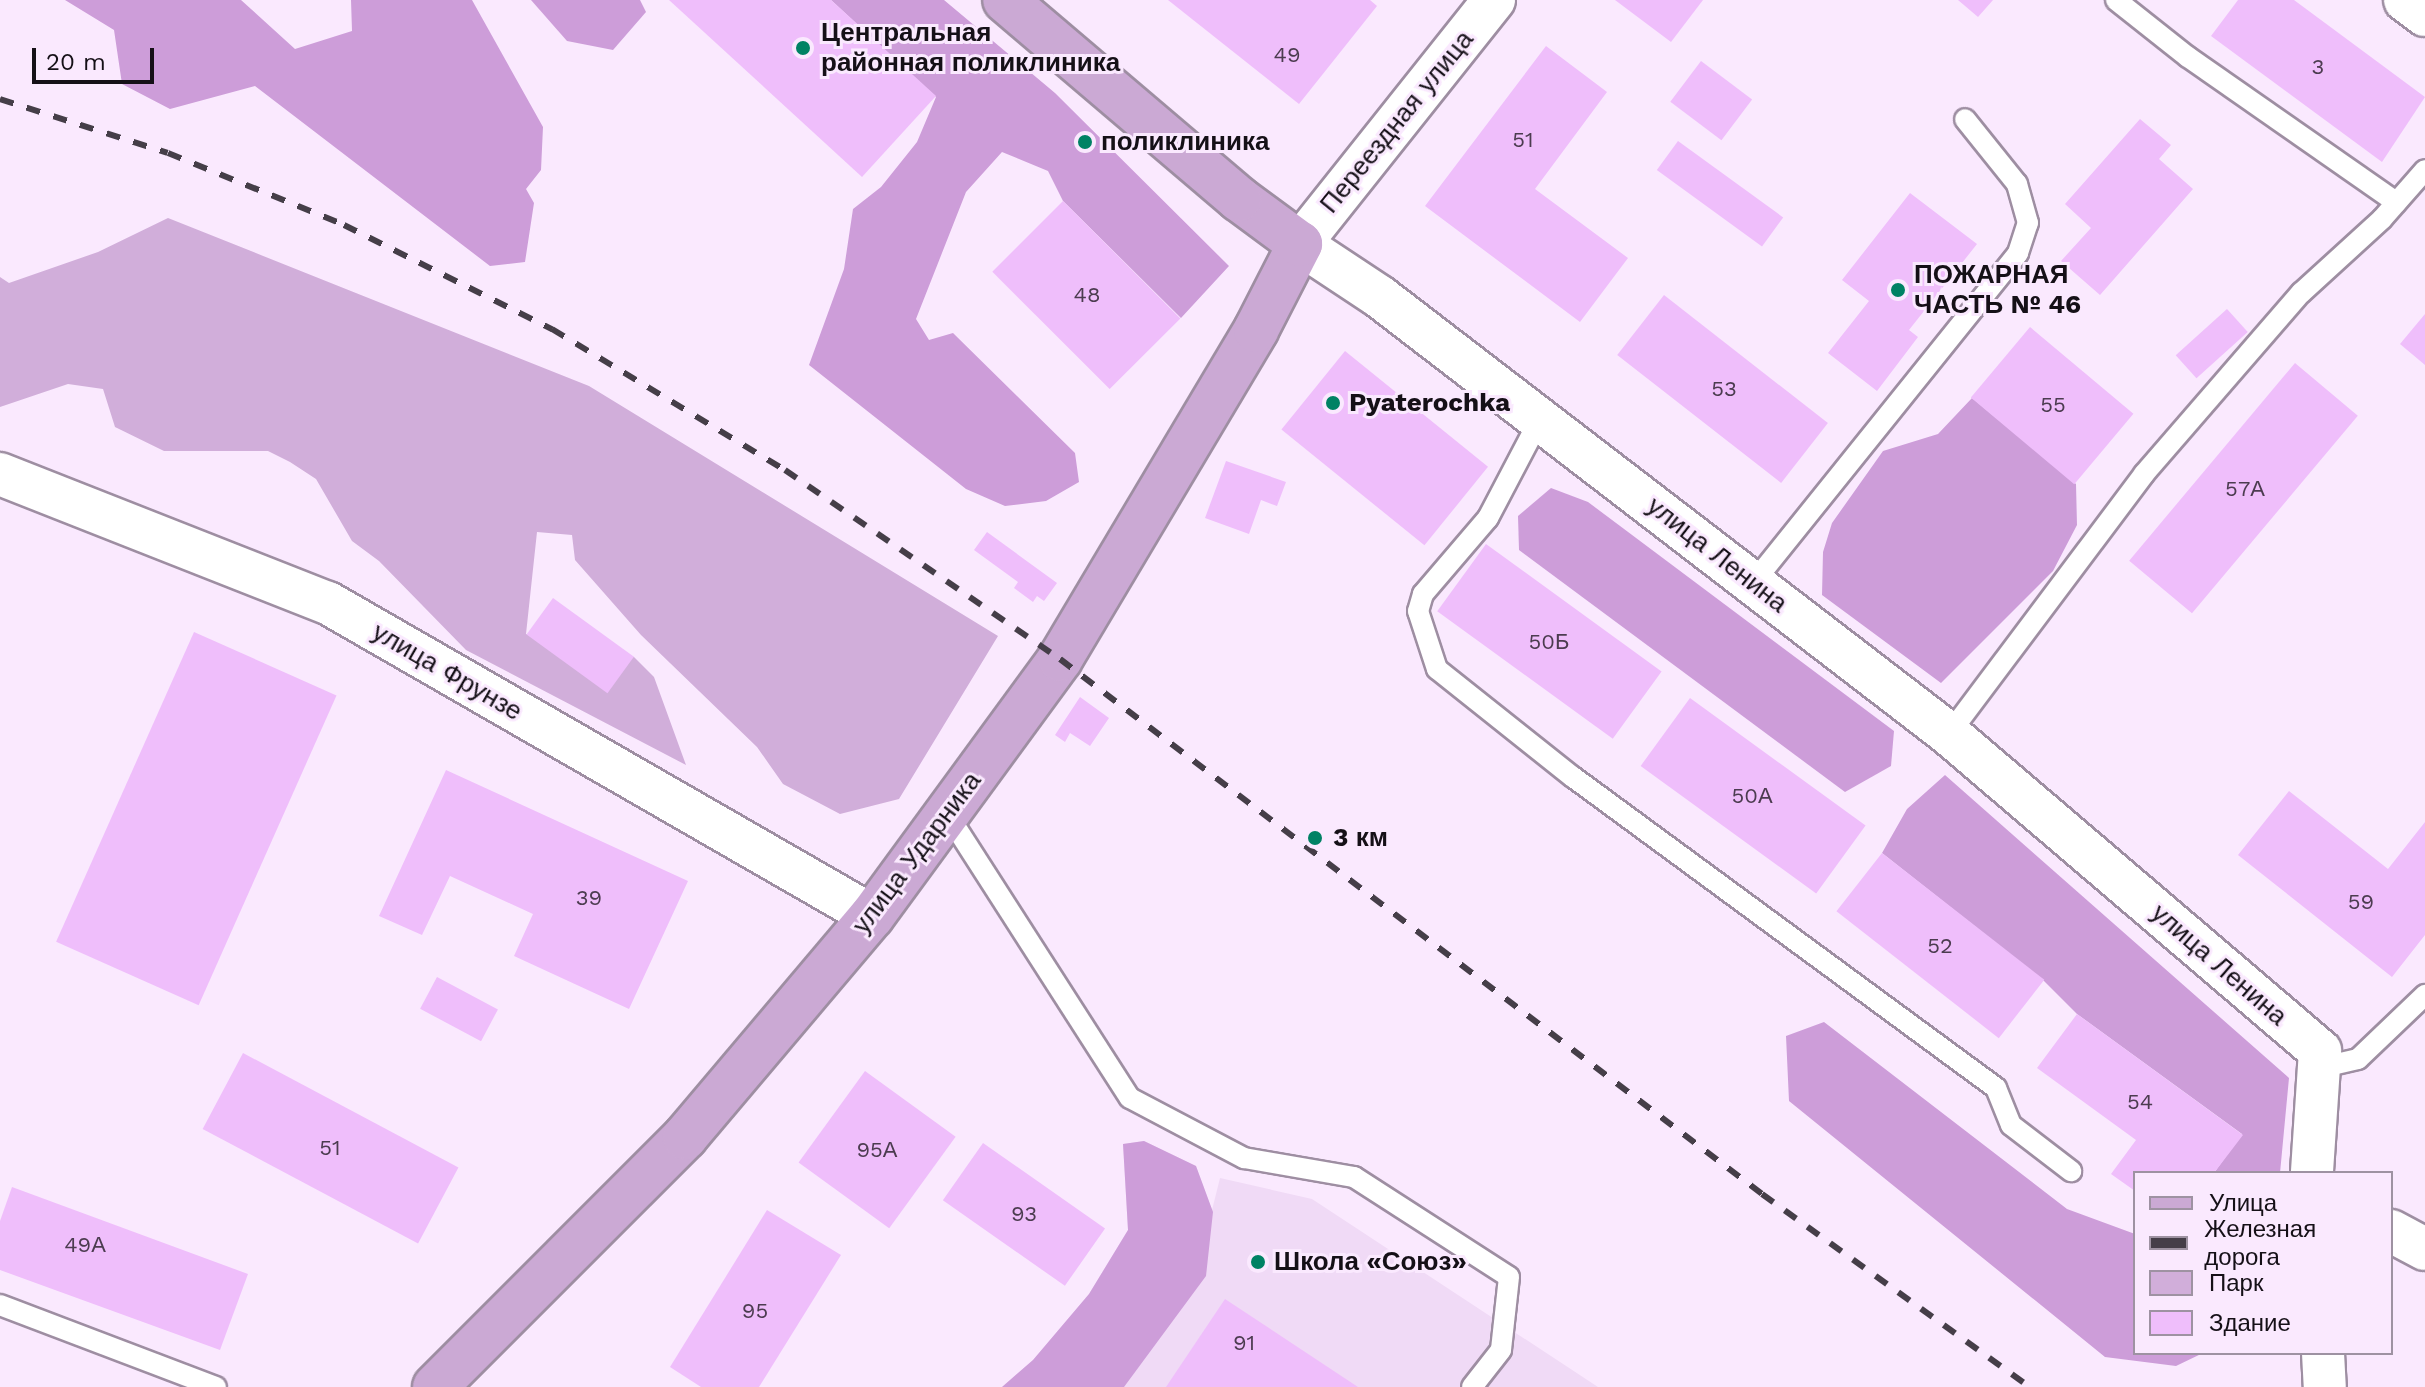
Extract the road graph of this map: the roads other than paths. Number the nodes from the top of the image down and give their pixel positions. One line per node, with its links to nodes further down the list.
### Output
1 (1005, 0): 9 (main road, улица Ленина)
2 (1494, 0): 9 (street, Переездная улица)
3 (2116, 0): 8 (lane)
4 (2405, 0): 5 (street)
5 (2425, 15)
6 (1965, 119): 12 (lane)
7 (2425, 170): 8 (lane)
8 (2396, 202): 13 (lane)
9 (1300, 244): 10 (street, улица Ленина); 14 (main road, улица Ударника)
10 (1540, 419): 12 (street, улица Ленина); 18 (lane)
11 (0, 474): 15 (street, улица Фрунзе)
12 (1753, 583): 13 (street, улица Ленина)
13 (1949, 734): 17 (street, улица Ленина)
14 (948, 815): 15 (main road, улица Ударника); 26 (lane)
15 (872, 916): 25 (main road, улица Ударника)
16 (2425, 995): 17 (lane)
17 (2319, 1068): 19 (street)
18 (2071, 1171)
19 (2312, 1171)
20 (2393, 1232): 21 (street)
21 (2425, 1249)
22 (0, 1305): 24 (lane)
23 (2323, 1355): 27 (street)
24 (216, 1387)
25 (435, 1387)
26 (1472, 1387)
27 (2325, 1387)

